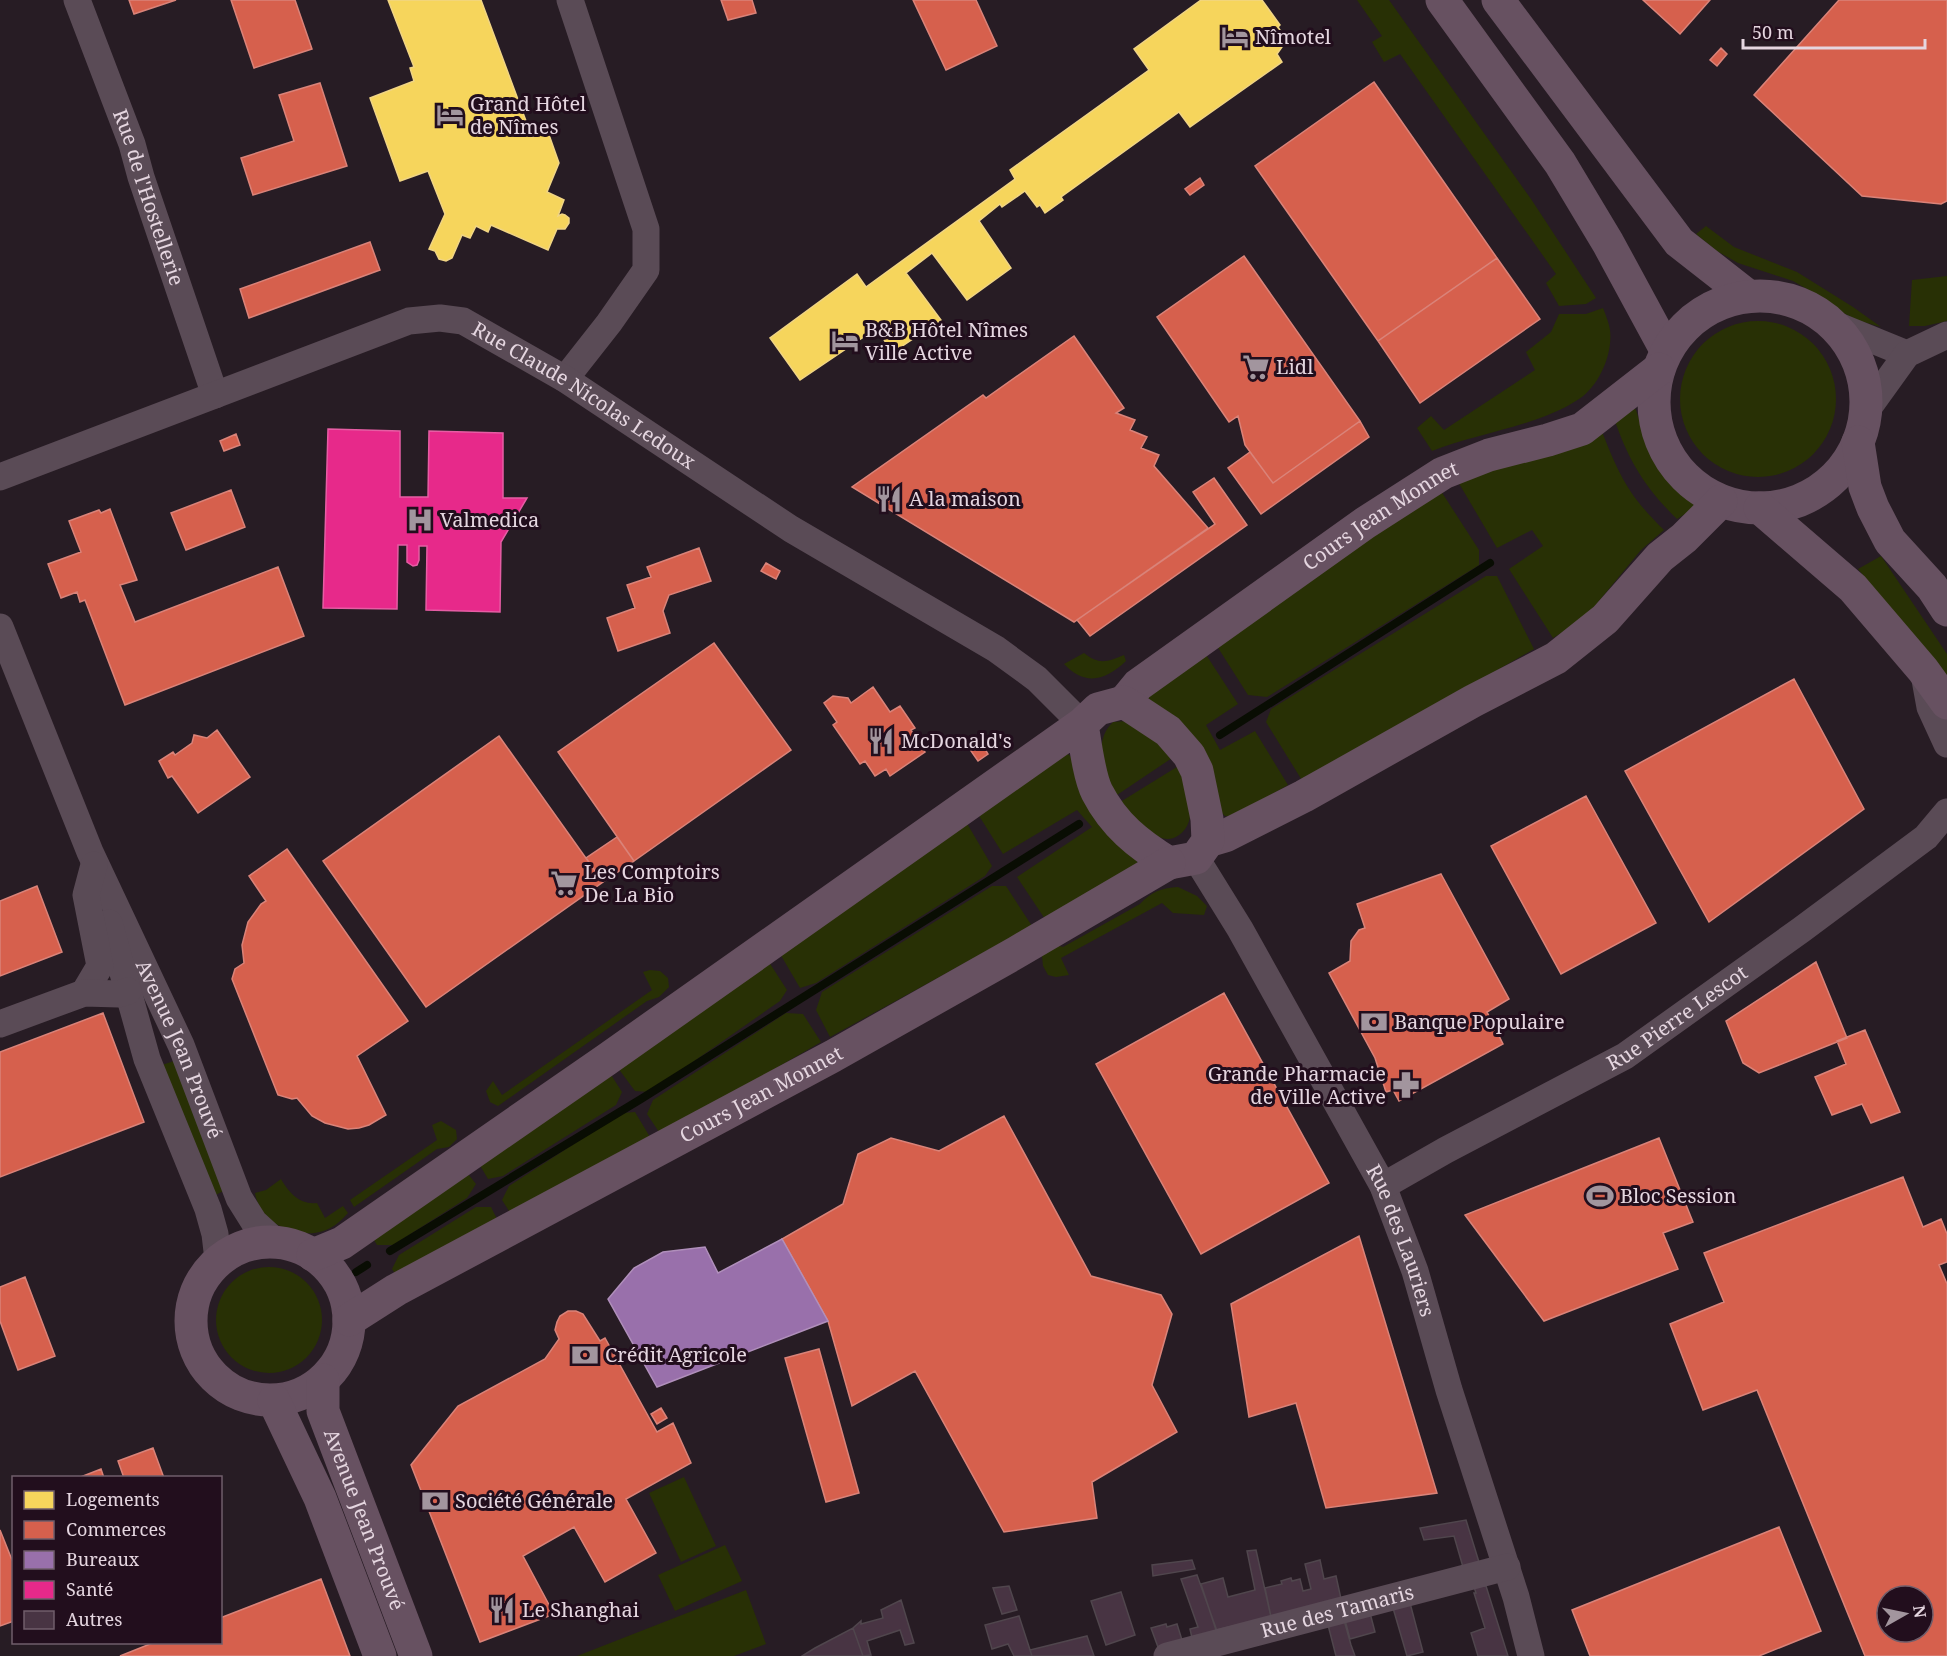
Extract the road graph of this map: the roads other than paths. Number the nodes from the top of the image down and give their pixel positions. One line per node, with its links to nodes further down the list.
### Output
1 (77, 0): 11 (street, Rue de l'Hostellerie)
2 (570, 0): 10 (street)
3 (1442, 0): 9 (main road)
4 (1498, 0): 5 (main road)
5 (1748, 296): 6 (main road); 9 (main road)
6 (1831, 323): 8 (street); 12 (main road)
7 (1947, 335): 8 (street)
8 (1907, 354): 12 (street)
9 (1663, 360): 15 (main road); 20 (main road, Cours Jean Monnet)
10 (566, 379): 11 (street, Rue Claude Nicolas Ledoux); 22 (street, Rue Claude Nicolas Ledoux)
11 (215, 395): 14 (street, Rue Claude Nicolas Ledoux)
12 (1866, 411): 13 (main road)
13 (1858, 442): 16 (main road); 17 (main road)
14 (0, 477)
15 (1721, 501): 16 (main road); 25 (main road, Cours Jean Monnet)
16 (1760, 508): 19 (main road)
17 (1947, 610)
18 (0, 627): 26 (street, Avenue Jean Prouvé)
19 (1923, 670): 21 (main road); 23 (street)
20 (1124, 702): 22 (main road); 25 (main road)
21 (1947, 703)
22 (1082, 724): 25 (main road); 32 (main road)
23 (1947, 744)
24 (1947, 812): 30 (street, Rue Pierre Lescot)
25 (1191, 854): 30 (street, Rue des Lauriers); 34 (main road, Cours Jean Monnet)
26 (92, 859): 27 (street, Avenue Jean Prouvé); 28 (street); 31 (street, Avenue Jean Prouvé)
27 (128, 991): 28 (street); 33 (street, Avenue Jean Prouvé)
28 (84, 993): 29 (street)
29 (0, 1024)
30 (1383, 1186): 37 (street, Rue des Lauriers)
31 (276, 1242): 32 (main road); 33 (main road)
32 (313, 1255): 34 (main road)
33 (218, 1260): 36 (main road)
34 (349, 1320): 35 (main road)
35 (323, 1380): 36 (main road); 39 (main road, Avenue Jean Prouvé)
36 (274, 1401): 38 (main road, Avenue Jean Prouvé)
37 (1507, 1567): 40 (street, Rue des Tamaris); 41 (street, Rue des Lauriers)
38 (380, 1656)
39 (416, 1656)
40 (1167, 1656)
41 (1531, 1656)

